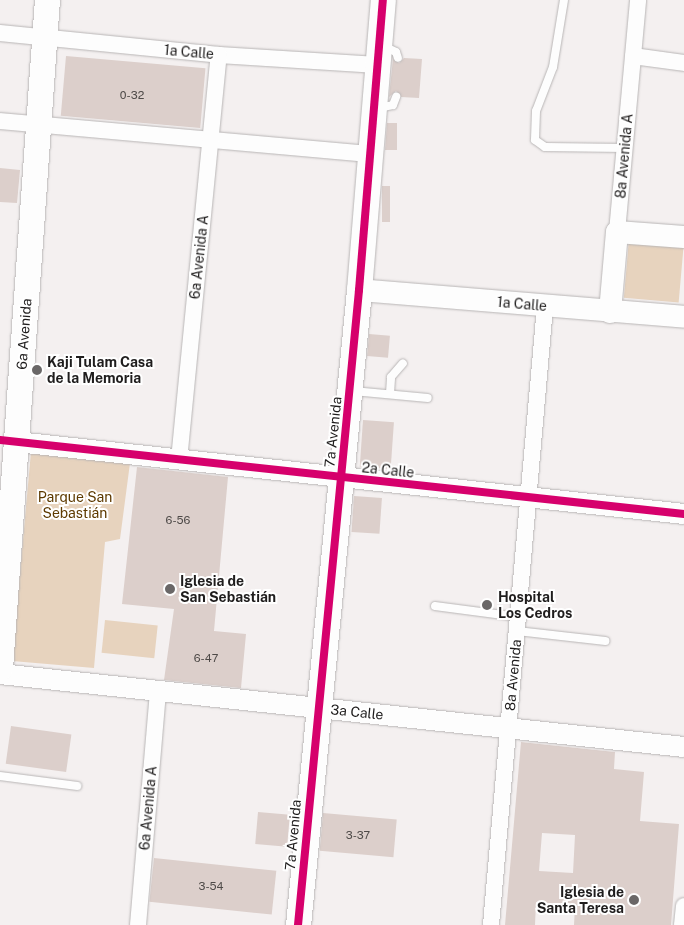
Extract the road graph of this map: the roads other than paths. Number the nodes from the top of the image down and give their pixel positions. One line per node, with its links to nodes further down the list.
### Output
1 (47, 0): 6 (main road, 6a Avenida)
2 (383, 0): 8 (main road, 7a Avenida)
3 (564, 0): 16 (lane)
4 (638, 0): 9 (street, 8a Avenida A)
5 (0, 34): 6 (street, 1a Calle)
6 (44, 39): 7 (street, 1a Calle); 14 (main road, 6a Avenida)
7 (219, 55): 8 (street, 1a Calle); 15 (street, 6a Avenida A)
8 (385, 56): 12 (main road, 7a Avenida)
9 (633, 56): 10 (street); 16 (street, 8a Avenida A)
10 (684, 63)
11 (396, 97): 12 (lane)
12 (374, 109): 17 (main road, 7a Avenida)
13 (0, 121): 14 (street)
14 (40, 125): 15 (street); 28 (main road, 6a Avenida)
15 (210, 141): 17 (street); 29 (street, 6a Avenida A)
16 (625, 148): 18 (street, 8a Avenida A)
17 (370, 154): 20 (main road, 7a Avenida)
18 (617, 232): 19 (main road); 22 (main road, 8a Avenida A)
19 (684, 236)
20 (359, 290): 21 (main road, 1a Calle); 25 (main road, 7a Avenida)
21 (545, 306): 22 (main road, 1a Calle); 31 (street, 8a Avenida)
22 (610, 312): 23 (main road, 1a Calle)
23 (684, 317)
24 (403, 362): 26 (lane)
25 (349, 391): 26 (lane); 30 (main road, 7a Avenida)
26 (390, 393): 27 (lane)
27 (428, 398)
28 (8, 441): 29 (street, 2a Calle); 36 (main road, 6a Avenida)
29 (179, 460): 30 (street, 2a Calle)
30 (341, 477): 31 (street, 2a Calle); 39 (main road, 7a Avenida)
31 (528, 498): 32 (street, 2a Calle); 34 (street, 8a Avenida)
32 (684, 514)
33 (435, 606): 34 (lane)
34 (517, 624): 35 (lane); 40 (street, 8a Avenida)
35 (605, 641)
36 (0, 668)
37 (0, 674): 38 (street, 3a Calle)
38 (158, 691): 39 (street, 3a Calle); 45 (street, 6a Avenida A)
39 (316, 708): 40 (street, 3a Calle); 46 (main road, 7a Avenida)
40 (508, 728): 41 (street, 3a Calle); 47 (street, 8a Avenida)
41 (684, 747)
42 (0, 776): 43 (lane)
43 (77, 786)
44 (684, 906): 48 (street)
45 (138, 925)
46 (298, 925)
47 (492, 925)
48 (682, 925)

